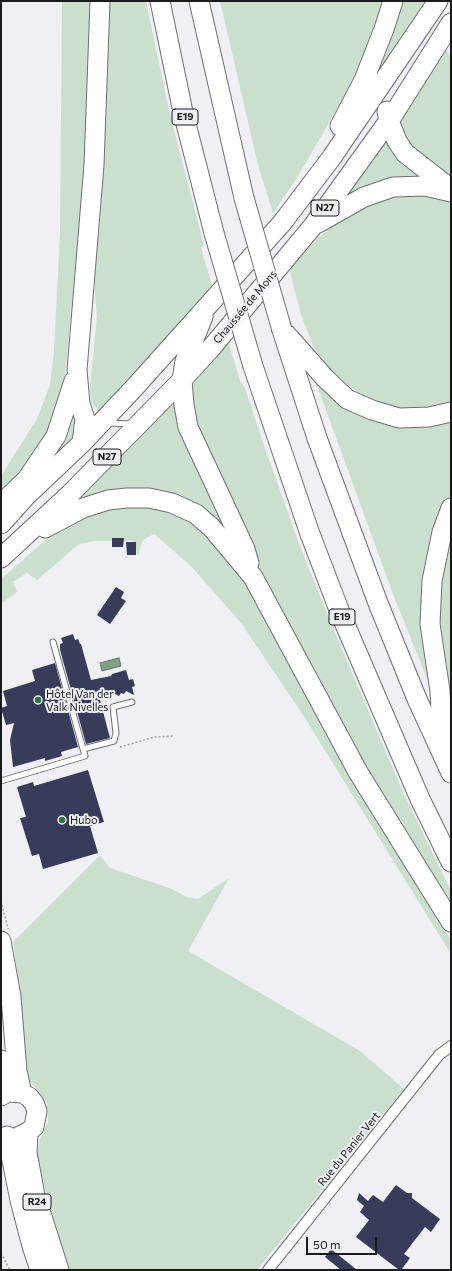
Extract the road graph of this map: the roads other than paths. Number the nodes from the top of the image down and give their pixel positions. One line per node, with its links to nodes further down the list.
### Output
1 (100, 1): 14 (highway)
2 (160, 1): 31 (highway, E19, bridge)
3 (199, 1): 13 (highway, bridge)
4 (393, 1): 9 (highway)
5 (438, 1): 7 (highway, N27)
6 (451, 23): 8 (highway, Chaussée de Mons / N27)
7 (399, 58): 8 (highway); 9 (highway, N27)
8 (389, 121): 10 (highway); 11 (highway, Chaussée de Mons / N27)
9 (310, 186): 12 (highway, N27)
10 (451, 191): 11 (highway)
11 (313, 226): 15 (highway, Chaussée de Mons / N27)
12 (206, 308): 15 (highway); 17 (highway, N27)
13 (282, 330): 16 (highway); 29 (highway)
14 (77, 370): 19 (highway); 20 (highway)
15 (182, 380): 18 (highway, Chaussée de Mons / N27); 25 (highway)
16 (451, 412)
17 (101, 423): 18 (lane); 19 (highway, N27)
18 (139, 424): 23 (highway, Chaussée de Mons / N27)
19 (82, 443): 22 (highway, N27)
20 (1, 504)
21 (451, 508): 29 (highway)
22 (1, 524)
23 (30, 531): 24 (highway, Chaussée de Mons / N27); 25 (highway)
24 (1, 558)
25 (253, 577): 32 (highway)
26 (53, 642): 28 (lane)
27 (132, 702): 28 (lane)
28 (83, 749): 30 (lane)
29 (447, 765)
30 (1, 781)
31 (451, 862)
32 (451, 922)
33 (1, 940): 36 (highway)
34 (451, 1046): 42 (street, Rue du Panier Vert)
35 (1, 1060): 37 (highway)
36 (22, 1093): 37 (highway); 38 (highway, R24)
37 (1, 1095)
38 (28, 1132): 39 (highway, R24); 41 (highway, R24)
39 (4, 1135): 40 (highway, R24)
40 (40, 1270)
41 (59, 1270)
42 (268, 1270)

